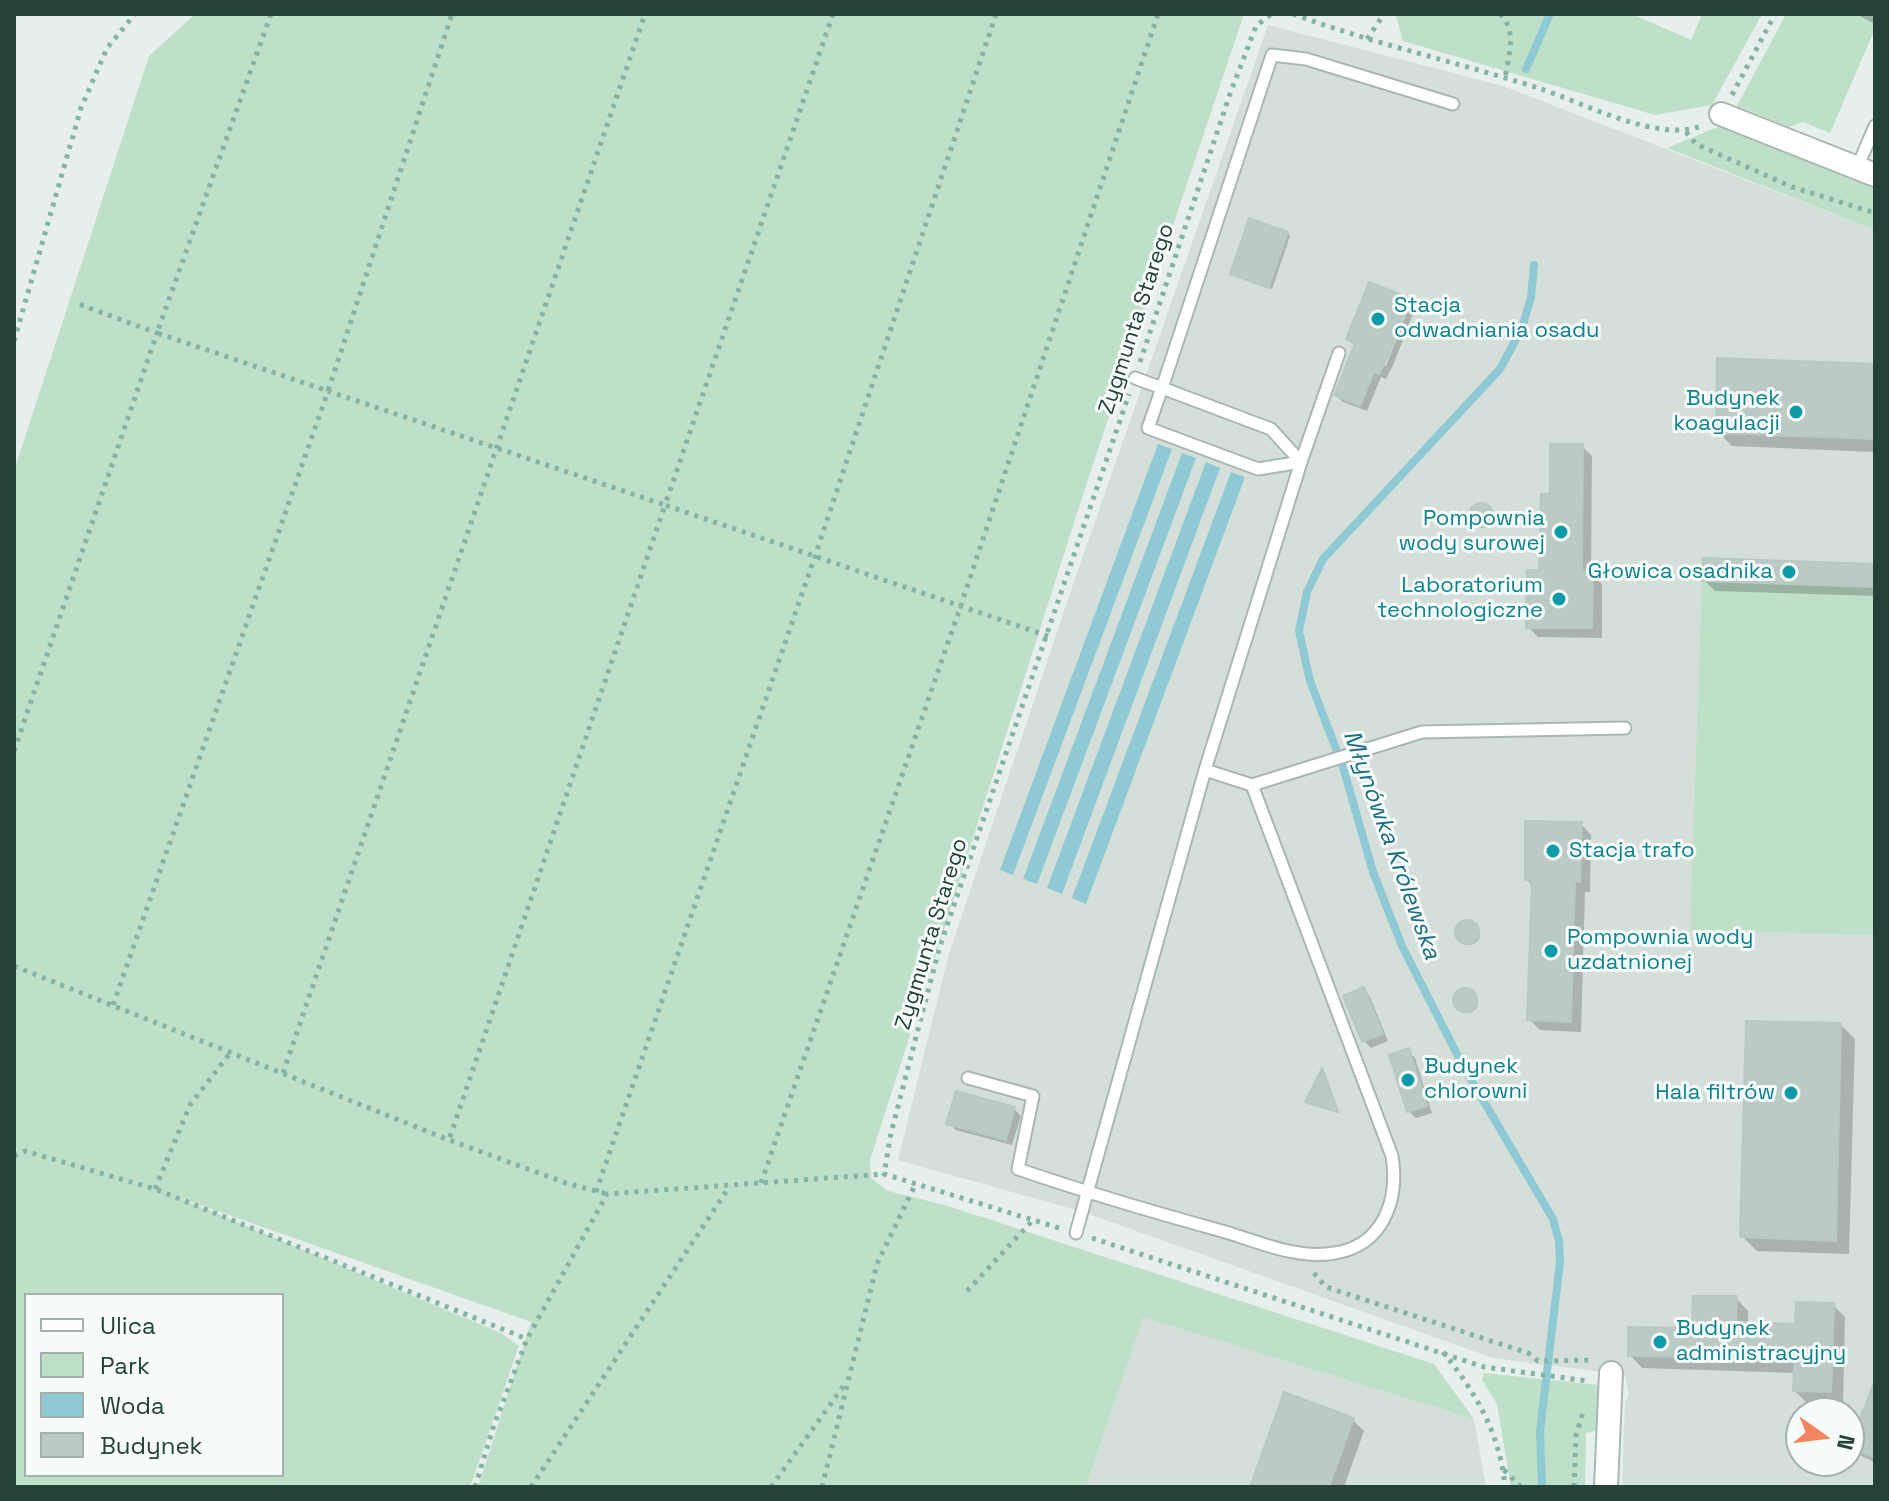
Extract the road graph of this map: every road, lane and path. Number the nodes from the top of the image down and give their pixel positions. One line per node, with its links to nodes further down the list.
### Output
1 (135, 14): 23 (path)
2 (271, 14): 22 (path)
3 (452, 14): 27 (path)
4 (645, 14): 28 (path)
5 (833, 14): 30 (path)
6 (996, 14): 31 (path)
7 (1158, 14): 32 (path)
8 (1271, 14): 25 (path, Zygmunta Starego)
9 (1293, 14): 13 (path)
10 (1384, 14): 13 (path)
11 (1500, 14): 14 (path)
12 (1775, 14): 16 (path)
13 (1367, 39): 14 (path)
14 (1505, 79): 18 (path)
15 (1453, 104): 26 (lane)
16 (1721, 114): 18 (path); 19 (street)
17 (1875, 126): 19 (lane)
18 (1686, 132): 20 (path)
19 (1866, 171)
20 (1875, 213)
21 (76, 303): 22 (path)
22 (157, 333): 27 (path); 35 (path)
23 (14, 341)
24 (1339, 353): 29 (lane)
25 (1135, 378): 26 (lane); 33 (path, Zygmunta Starego)
26 (1162, 388): 29 (lane); 29 (lane)
27 (328, 391): 28 (path); 39 (path)
28 (498, 448): 30 (path); 41 (path)
29 (1301, 462): 36 (lane)
30 (665, 505): 31 (path); 43 (path)
31 (815, 556): 32 (path); 52 (path)
32 (961, 605): 33 (path); 48 (path)
33 (1048, 636): 47 (path, Zygmunta Starego)
34 (1625, 728): 37 (lane)
35 (14, 751)
36 (1205, 770): 37 (lane); 53 (lane)
37 (1252, 785): 57 (lane)
38 (14, 966): 39 (path)
39 (113, 1005): 40 (path)
40 (230, 1053): 41 (path); 51 (path)
41 (283, 1073): 43 (path)
42 (968, 1078): 53 (lane)
43 (449, 1140): 52 (path)
44 (14, 1148): 45 (path)
45 (25, 1151): 46 (path); 51 (path)
46 (14, 1156)
47 (884, 1174): 48 (path); 49 (path)
48 (761, 1183): 50 (path)
49 (915, 1185): 55 (path); 62 (path)
50 (729, 1187): 54 (path); 65 (path)
51 (155, 1189): 59 (path)
52 (596, 1192): 54 (path)
53 (1088, 1193): 56 (lane); 57 (lane)
54 (607, 1194): 59 (path)
55 (1033, 1220): 56 (path); 58 (path)
56 (1076, 1233): 60 (path)
57 (1294, 1252): 61 (path)
58 (967, 1291)
59 (527, 1339): 64 (path)
60 (1442, 1352): 63 (path); 70 (path)
61 (1606, 1367): 71 (street)
62 (848, 1380): 66 (path); 67 (path)
63 (1503, 1469): 68 (path); 69 (path)
64 (475, 1487)
65 (531, 1487)
66 (771, 1487)
67 (822, 1487)
68 (1505, 1487)
69 (1521, 1487)
70 (1574, 1487)
71 (1606, 1487)

